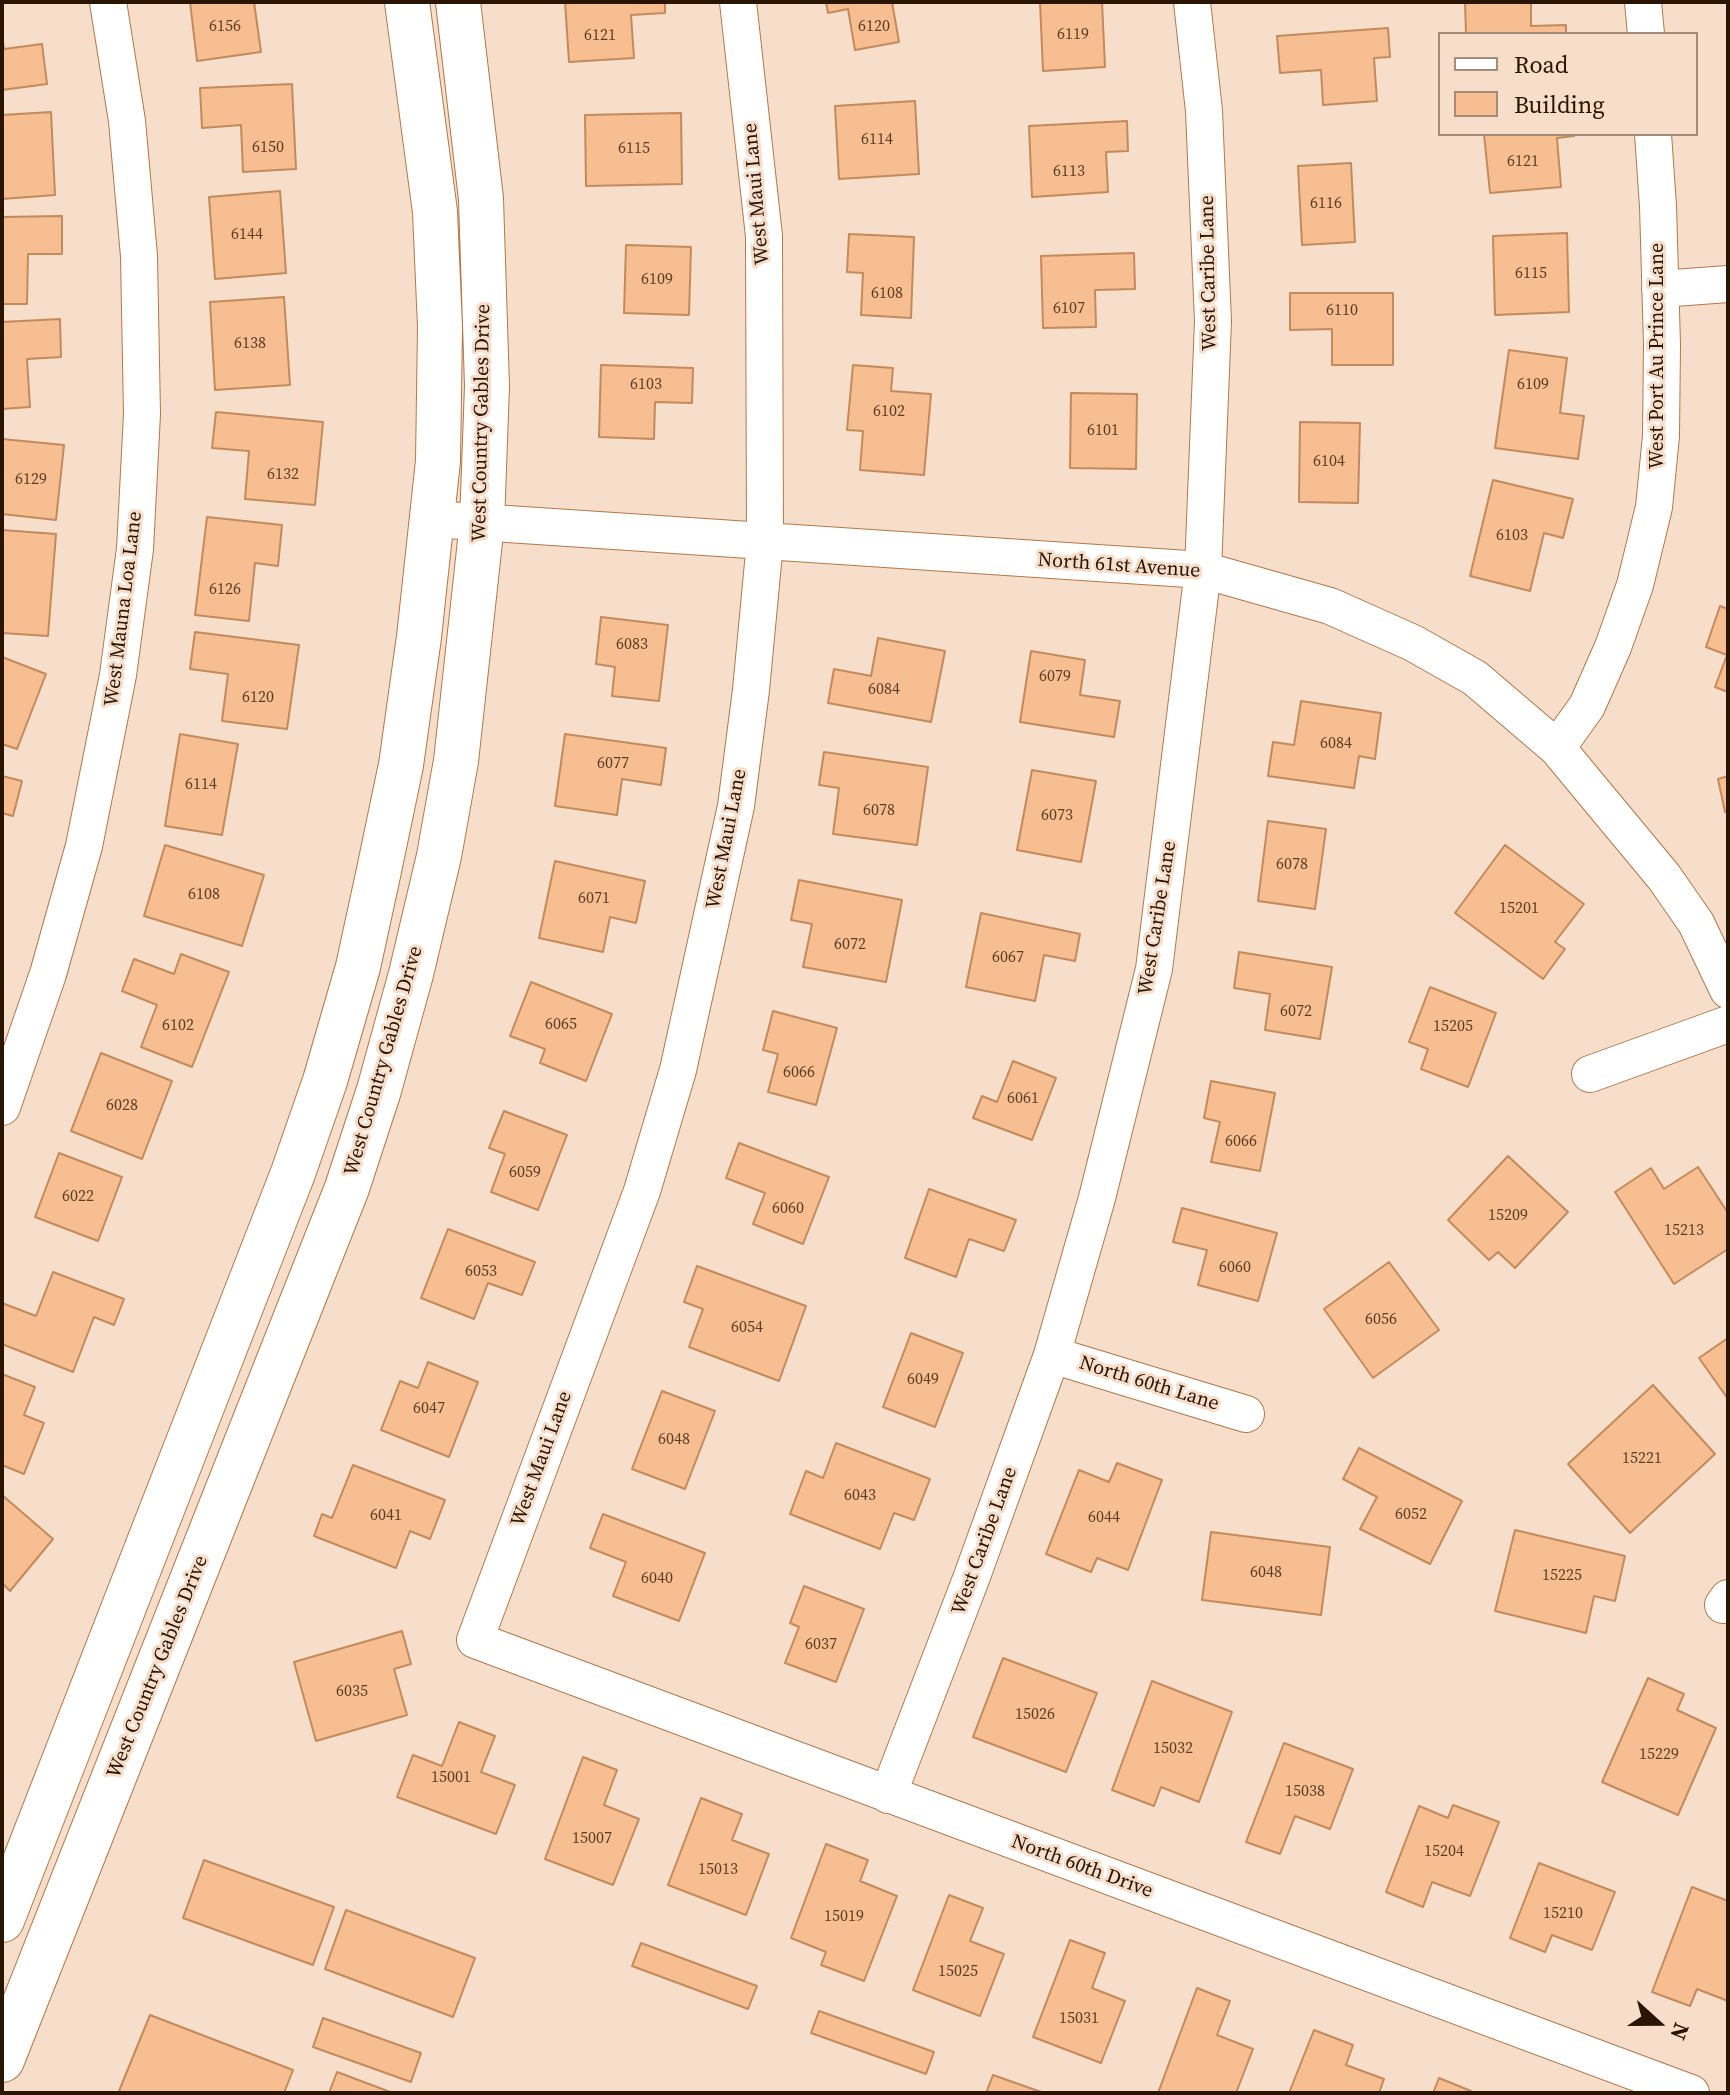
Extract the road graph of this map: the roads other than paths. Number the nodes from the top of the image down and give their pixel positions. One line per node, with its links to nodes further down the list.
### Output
1 (108, 2): 19 (street, West Mauna Loa Lane)
2 (407, 2): 11 (street)
3 (458, 2): 12 (street, West Country Gables Drive)
4 (738, 2): 13 (street, West Maui Lane)
5 (1192, 2): 14 (street, West Caribe Lane)
6 (1643, 2): 7 (street)
7 (1646, 32)
8 (1653, 136): 10 (street, West Port Au Prince Lane)
9 (1728, 284): 10 (street)
10 (1660, 289): 15 (street, West Port Au Prince Lane)
11 (432, 519): 12 (street, North 61st Avenue); 24 (street)
12 (482, 523): 13 (street, North 61st Avenue); 25 (street, West Country Gables Drive)
13 (765, 542): 14 (street, North 61st Avenue); 22 (street, West Maui Lane)
14 (1203, 570): 15 (street, North 61st Avenue); 20 (street, West Caribe Lane)
15 (1557, 748): 16 (street, North 61st Avenue)
16 (1728, 990)
17 (1728, 1024): 18 (street)
18 (1590, 1074)
19 (2, 1107)
20 (1052, 1355): 21 (street, North 60th Lane); 23 (street, West Caribe Lane)
21 (1246, 1414)
22 (475, 1640): 23 (street, North 60th Drive)
23 (888, 1795): 26 (street, North 60th Drive)
24 (2, 1920)
25 (2, 2060)
26 (1691, 2093)

